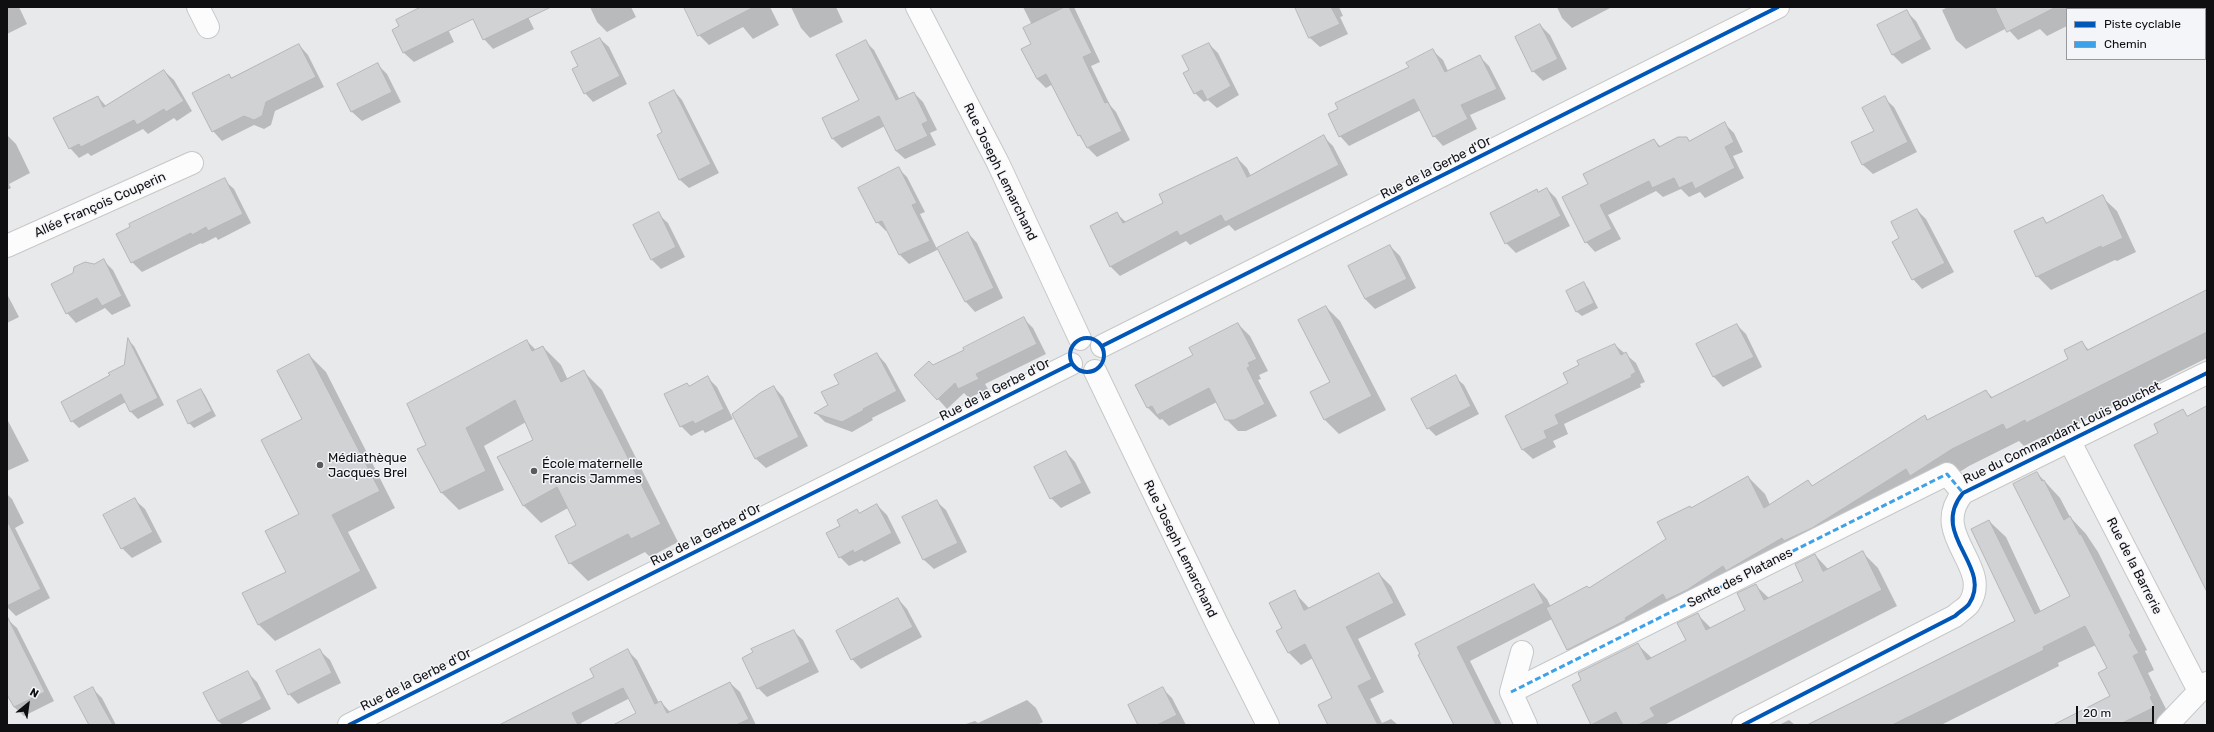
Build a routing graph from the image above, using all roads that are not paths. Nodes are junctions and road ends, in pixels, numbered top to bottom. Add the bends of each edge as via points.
1 (198, 7) edge
2 (917, 7) edge
3 (1778, 7) edge
4 (208, 27) dead end
5 (192, 163) dead end
6 (7, 246) edge
7 (1080, 339) junction
8 (1102, 346) junction
9 (1071, 364) junction
10 (1094, 372) junction
11 (2207, 373) edge
12 (2069, 440) junction
13 (1963, 493) junction
14 (1522, 652) dead end
15 (2203, 687) edge
16 (1511, 692) junction
17 (349, 725) edge
18 (1268, 725) edge
19 (1526, 725) edge
20 (1743, 725) edge
21 (2167, 725) edge

1 - 4 street
2 - 7 street, Rue Joseph Lemarchand via 998,163
3 - 8 street, Rue de la Gerbe d'Or
5 - 6 street, Allée François Couperin
7 - 8 street via 1090,338
7 - 9 street via 1075,342 1070,352
8 - 10 street via 1105,358
9 - 10 street via 1079,371
9 - 17 street, Rue de la Gerbe d'Or
10 - 18 street, Rue Joseph Lemarchand
11 - 12 street, Rue du Commandant Louis Bouchet
12 - 13 street, Rue du Commandant Louis Bouchet
12 - 15 street, Rue de la Barrerie
13 - 16 street, Sente des Platanes via 1947,474
13 - 20 street, Rue du Commandant Louis Bouchet via 1954,504 1951,518 1953,529 1973,574 1974,590 1969,604 1955,616
14 - 16 street
15 - 21 street
16 - 19 street

